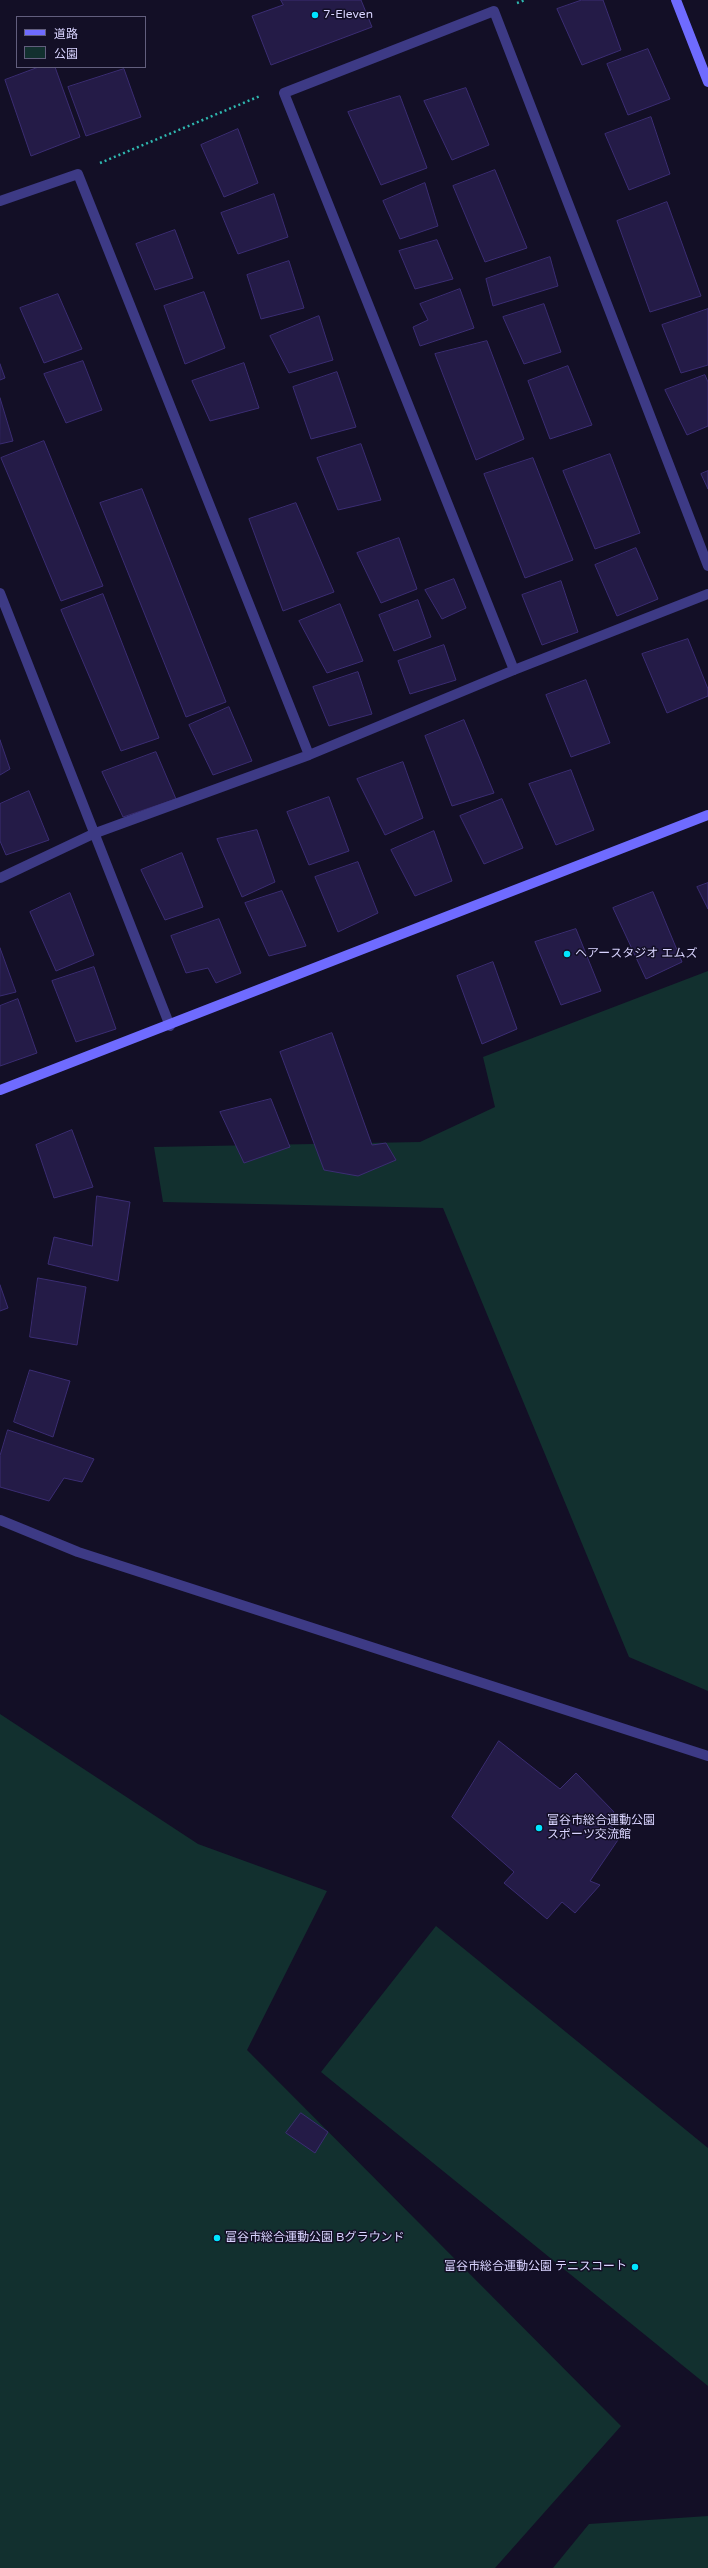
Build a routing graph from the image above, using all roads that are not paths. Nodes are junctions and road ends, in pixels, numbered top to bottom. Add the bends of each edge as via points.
1 (676, 0) edge
2 (708, 82) edge
3 (0, 201) edge
4 (708, 566) edge
5 (0, 594) edge
6 (708, 594) edge
7 (514, 670) junction
8 (309, 755) junction
9 (708, 816) edge
10 (93, 834) junction
11 (0, 878) edge
12 (170, 1026) junction
13 (0, 1090) edge
14 (0, 1520) edge
15 (708, 1756) edge

1 - 2 street
3 - 8 street via 78,174
4 - 7 street via 494,11 284,93
5 - 10 street
6 - 7 street
7 - 8 street
8 - 10 street
9 - 12 street
10 - 11 street
10 - 12 street
12 - 13 street
14 - 15 street via 78,1552

